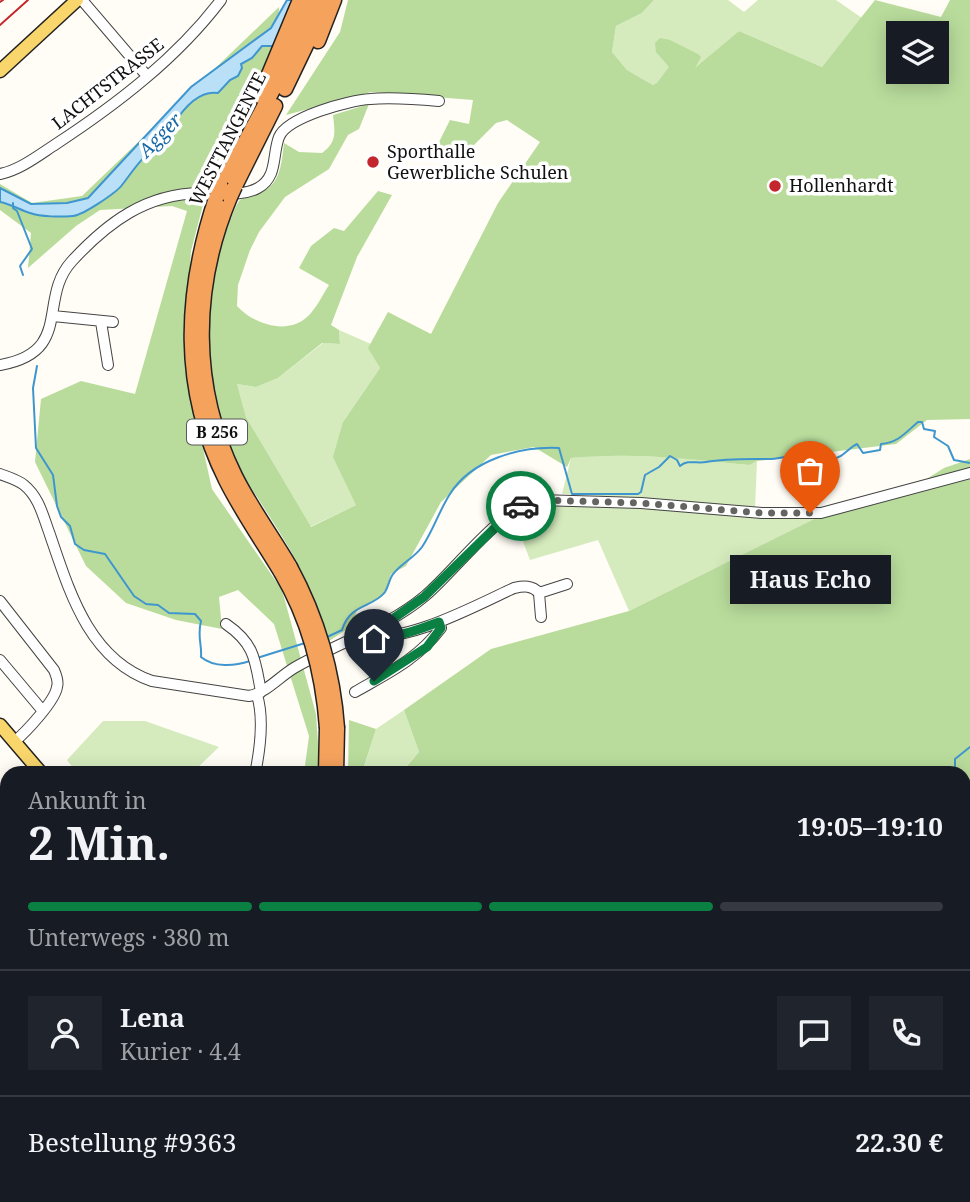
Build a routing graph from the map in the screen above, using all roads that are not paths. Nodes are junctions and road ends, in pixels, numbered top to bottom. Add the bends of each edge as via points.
1 (80, 0) edge
2 (221, 0) edge
3 (300, 0) edge
4 (313, 0) edge
5 (330, 2) edge
6 (303, 39) junction
7 (0, 71) edge
8 (147, 76) junction
9 (439, 101) dead end
10 (269, 117) junction
11 (239, 153) junction
12 (0, 174) edge
13 (225, 192) junction
14 (53, 316) junction
15 (101, 322) junction
16 (113, 322) dead end
17 (0, 365) edge
18 (108, 365) dead end
19 (970, 473) edge
20 (0, 474) edge
21 (567, 584) dead end
22 (539, 593) junction
23 (0, 601) edge
24 (541, 617) dead end
25 (439, 622) junction
26 (226, 624) dead end
27 (370, 630) junction
28 (0, 660) edge
29 (355, 692) dead end
30 (259, 693) junction
31 (42, 710) junction
32 (0, 725) edge
33 (332, 728) junction
34 (14, 742) junction
35 (35, 766) edge
36 (256, 766) edge
37 (327, 766) edge
38 (335, 766) edge

1 - 7 main road
1 - 8 street
2 - 8 street, LACHTSTRASSE via 197,32
3 - 11 highway, B 256 via 242,136
4 - 6 highway, WESTTANGENTE / B 256
5 - 6 highway, WESTTANGENTE / B 256
5 - 10 highway, B 256 via 313,53 280,108
6 - 10 highway, WESTTANGENTE / B 256
6 - 11 highway, WESTTANGENTE / B 256
8 - 12 street, LACHTSTRASSE via 88,124
9 - 14 street via 365,99 304,117 280,135 273,172 260,187 247,192 171,195 143,204 71,262 60,281
10 - 13 highway, WESTTANGENTE / B 256
11 - 13 highway, WESTTANGENTE / B 256
13 - 33 highway, WESTTANGENTE / B 256, bridge via 202,301 201,350 209,404 234,473 309,605 332,677
14 - 15 street
14 - 17 street via 46,336 31,355
15 - 16 street
15 - 18 street
19 - 27 street via 821,513 528,502 509,514 424,597
20 - 30 street via 23,483 37,500 74,601 88,628 116,662 152,681 249,696
21 - 22 street
22 - 24 street
22 - 25 street via 525,586 514,588
23 - 31 street via 54,670 57,689
25 - 27 street via 387,636
25 - 29 street via 441,628 427,647
26 - 30 street via 253,650
27 - 30 street via 294,668
28 - 31 street
30 - 36 street
31 - 34 street
32 - 34 main road
33 - 37 highway, B 256
33 - 38 highway, B 256
34 - 35 main road

